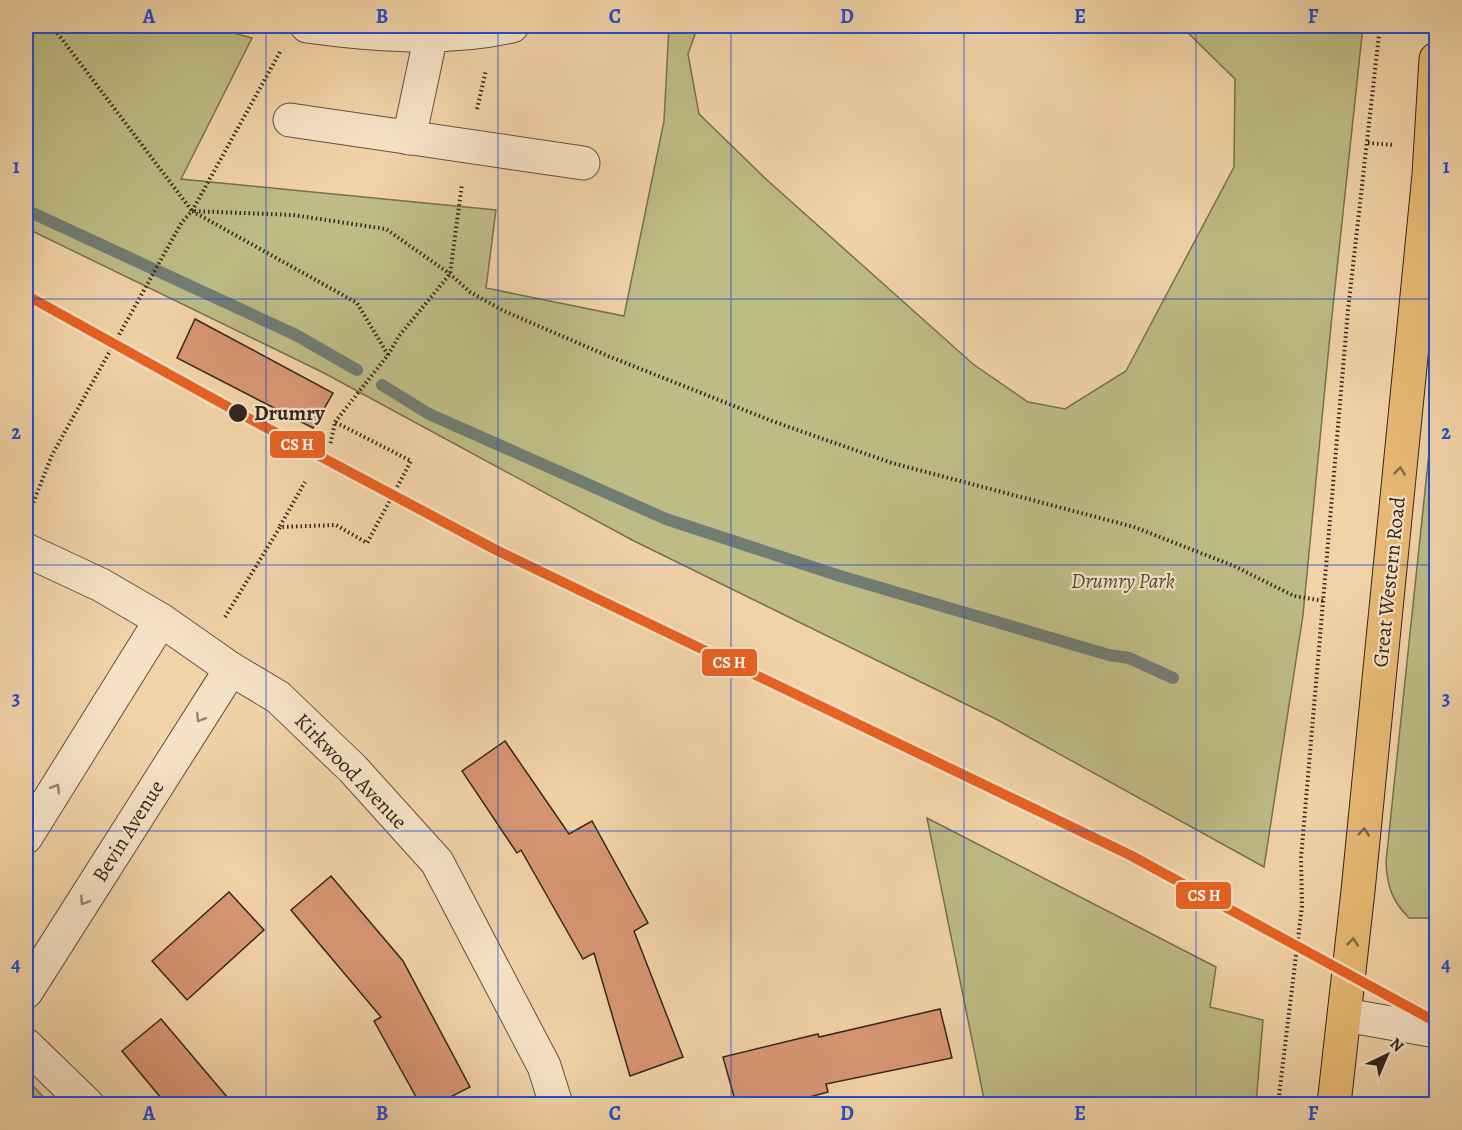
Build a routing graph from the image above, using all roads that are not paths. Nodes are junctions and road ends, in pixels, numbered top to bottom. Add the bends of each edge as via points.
1 (512, 26) edge
2 (431, 35) junction
3 (295, 36) edge
4 (1437, 59) edge
5 (290, 120) dead end
6 (409, 138) junction
7 (583, 163) dead end
8 (26, 550) edge
9 (161, 620) junction
10 (231, 669) junction
11 (26, 837) edge
12 (26, 992) edge
13 (1345, 1016) junction
14 (1437, 1031) edge
15 (26, 1044) edge
16 (87, 1104) edge
17 (556, 1104) edge
18 (1334, 1104) edge

1 - 2 street
2 - 3 street via 352,32
2 - 6 street
13 -> 4 main road, Great Western Road via 1429,175
5 - 6 street
6 - 7 street
8 - 9 street, Kirkwood Avenue via 101,585
9 - 10 street, Kirkwood Avenue
11 -> 9 street
10 -> 12 street, Bevin Avenue
10 - 17 street, Kirkwood Avenue via 278,697 353,769 437,862 544,1066
13 - 14 street
13 - 18 main road, Great Western Road
15 - 16 street

